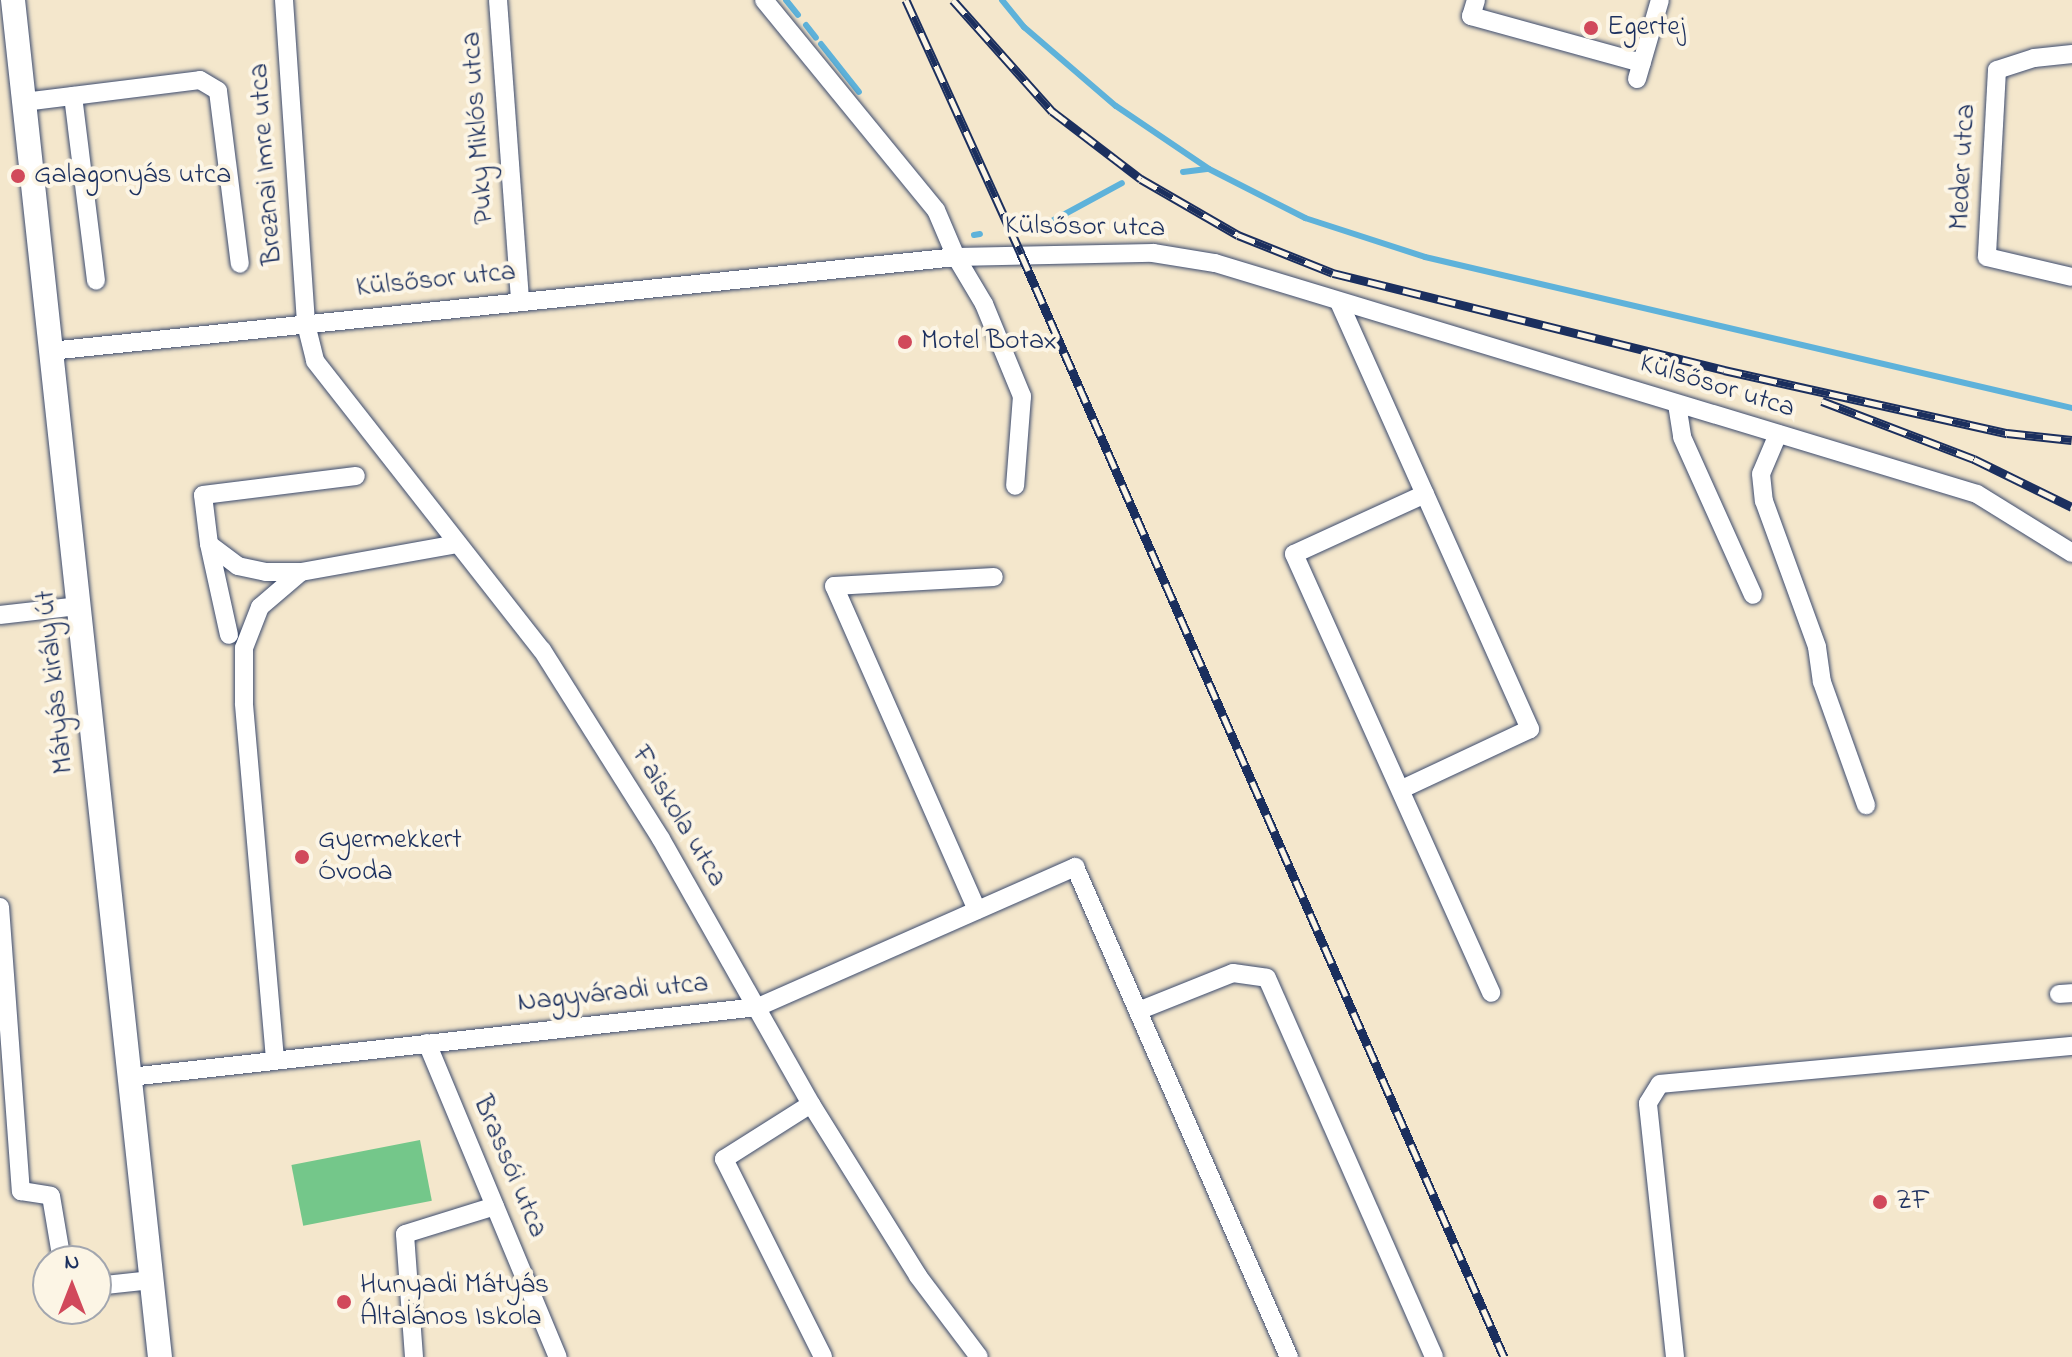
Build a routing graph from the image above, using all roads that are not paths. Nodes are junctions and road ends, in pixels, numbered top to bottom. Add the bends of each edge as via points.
1 (13, 0) edge
2 (284, 0) edge
3 (498, 0) edge
4 (764, 0) edge
5 (1476, 0) edge
6 (1660, 0) edge
7 (2072, 54) edge
8 (73, 96) junction
9 (24, 102) junction
10 (956, 257) junction
11 (240, 264) dead end
12 (2072, 277) edge
13 (96, 281) dead end
14 (520, 300) junction
15 (1339, 302) junction
16 (306, 324) junction
17 (50, 351) junction
18 (1677, 404) junction
19 (1778, 434) junction
20 (356, 476) dead end
21 (1015, 486) dead end
22 (1425, 494) junction
23 (209, 544) junction
24 (457, 544) junction
25 (2072, 553) edge
26 (301, 572) junction
27 (994, 577) dead end
28 (1753, 595) dead end
29 (79, 606) junction
30 (0, 615) edge
31 (229, 635) dead end
32 (1402, 789) junction
33 (1866, 805) dead end
34 (0, 907) edge
35 (977, 910) junction
36 (1491, 993) dead end
37 (758, 1007) junction
38 (1138, 1011) junction
39 (4, 1024) edge
40 (427, 1043) junction
41 (2072, 1046) edge
42 (275, 1059) junction
43 (130, 1077) junction
44 (811, 1104) junction
45 (495, 1206) junction
46 (59, 1245) edge
47 (152, 1280) junction
48 (112, 1284) edge
49 (160, 1357) edge
50 (414, 1357) edge
51 (558, 1357) edge
52 (823, 1357) edge
53 (979, 1357) edge
54 (1289, 1357) edge
55 (1434, 1357) edge
56 (1675, 1357) edge

1 - 9 main road, Mátyás király út
2 - 16 street, Breznai Imre utca
3 - 14 street, Puky Miklós utca
4 - 10 street via 936,210
5 - 6 street via 1471,16 1639,71
7 - 12 street, Meder utca via 2034,58 1997,70 1987,257
8 - 9 street
8 - 11 street via 200,80 218,91
8 - 13 street
9 - 17 main road, Mátyás király út
10 - 14 street, Külsősor utca
10 - 15 street, Külsősor utca via 1153,253 1215,263
10 - 21 street via 984,304 1022,396
14 - 16 street, Külsősor utca
15 - 18 street, Külsősor utca
15 - 22 street
16 - 17 street, Külsősor utca
16 - 24 street, Faiskola utca via 315,361
17 - 29 main road, Mátyás király út
18 - 19 street, Külsősor utca
18 - 28 street via 1682,437
19 - 25 street, Külsősor utca via 1977,494
19 - 33 street via 1761,474 1764,501
20 - 23 street via 203,495
22 - 32 street via 1530,729
22 - 32 street via 1294,554
23 - 26 street via 238,566
23 - 31 street
24 - 26 street
24 - 37 street, Faiskola utca via 542,650
26 - 42 street via 260,607 244,648 244,703
27 - 35 street via 834,586
29 - 30 street
29 - 43 main road, Mátyás király út
32 - 36 street
34 - 39 street
35 - 37 street, Nagyváradi utca
35 - 38 street, Nagyváradi utca via 1075,867
37 - 40 street, Nagyváradi utca
37 - 44 street, Faiskola utca
38 - 54 street
38 - 55 street via 1233,973 1267,978
39 - 46 street via 21,1191 51,1196
40 - 42 street, Nagyváradi utca
40 - 45 street, Brassói utca
41 - 56 street via 1660,1084 1648,1103
42 - 43 street, Nagyváradi utca
43 - 47 main road, Mátyás király út
44 - 52 street via 724,1159
44 - 53 street, Faiskola utca via 918,1276
45 - 50 street via 405,1234
45 - 51 street, Brassói utca
47 - 48 street
47 - 49 main road, Mátyás király út

